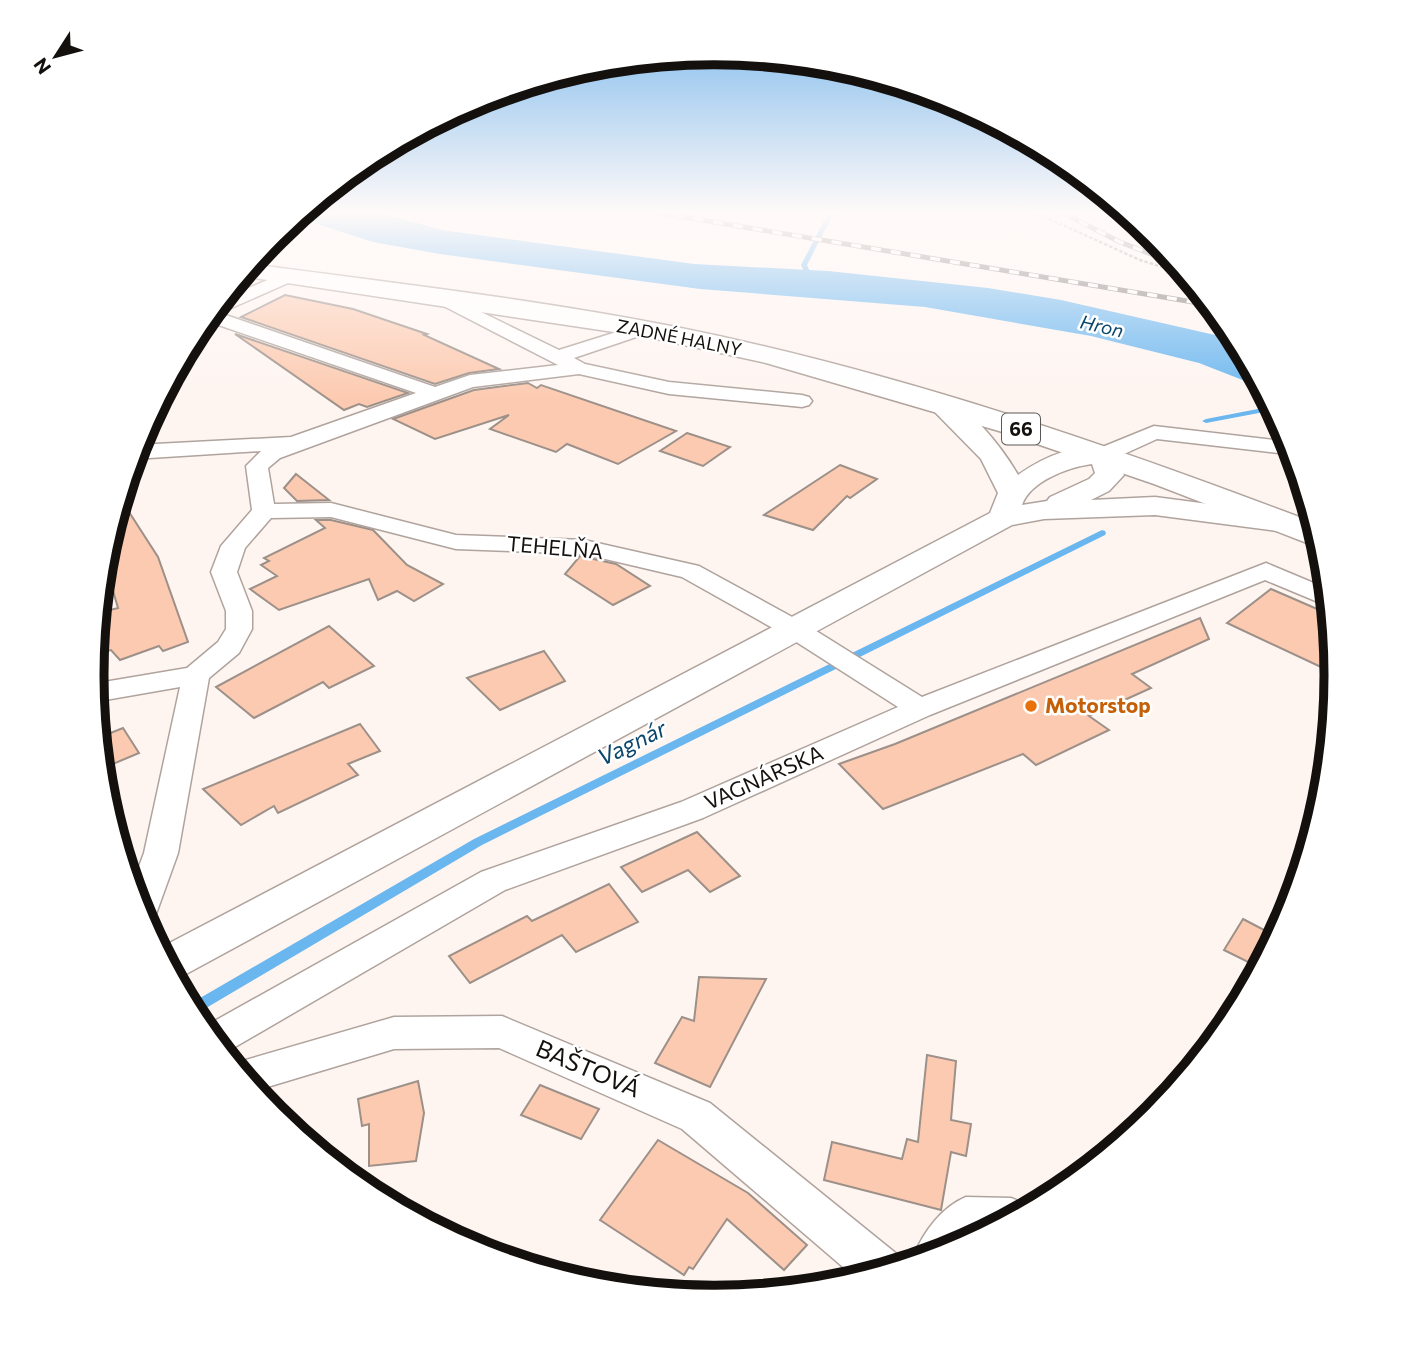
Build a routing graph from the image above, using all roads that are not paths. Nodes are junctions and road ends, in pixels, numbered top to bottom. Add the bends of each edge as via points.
1 (282, 275) edge
2 (289, 276) junction
3 (438, 296) junction
4 (231, 303) edge
5 (221, 317) edge
6 (642, 330) junction
7 (557, 357) junction
8 (579, 368) junction
9 (434, 393) junction
10 (802, 401) dead end
11 (939, 403) junction
12 (294, 443) junction
13 (1280, 447) edge
14 (146, 451) edge
15 (1103, 455) junction
16 (1008, 505) junction
17 (264, 510) junction
18 (1044, 510) junction
19 (1288, 523) junction
20 (1307, 531) edge
21 (1319, 595) edge
22 (824, 648) junction
23 (196, 676) junction
24 (104, 691) edge
25 (920, 708) junction
26 (145, 896) edge
27 (176, 961) edge
28 (223, 1036) edge
29 (253, 1074) edge
30 (990, 1219) edge
31 (950, 1238) edge
32 (873, 1264) edge

1 - 2 main road, ZADNÉ HALNY / 66
2 - 3 main road, ZADNÉ HALNY / 66
2 - 4 street
3 - 6 main road, ZADNÉ HALNY / 66
3 - 7 street
5 - 9 street
6 - 7 street
6 - 11 main road, ZADNÉ HALNY / 66 via 767,356
7 - 8 street
8 - 9 street via 470,381
8 - 10 street via 669,388
9 - 12 street
11 - 15 main road, ZADNÉ HALNY / 66
11 - 16 street via 981,438 1005,472
12 - 14 street
12 - 17 street via 257,466
13 - 15 street via 1154,432
15 - 16 street via 1068,458 1049,466
15 - 18 street via 1110,475 1099,485
15 - 19 main road, ZADNÉ HALNY / 66
16 - 18 street
16 - 22 street
17 - 22 street, TEHELŇA via 331,510 456,542 584,547 690,571
17 - 23 street via 233,545 224,572 239,611 239,629 229,647
18 - 19 street via 1155,506
19 - 20 main road, 66
21 - 25 street, VAGNÁRSKA via 1266,571
22 - 25 street, TEHELŇA
22 - 27 street
23 - 24 street
23 - 26 street via 161,853
25 - 28 street, VAGNÁRSKA via 692,810 493,881
29 - 32 street, BAŠTOVÁ via 394,1033 502,1032 696,1116
30 - 31 street via 966,1218

